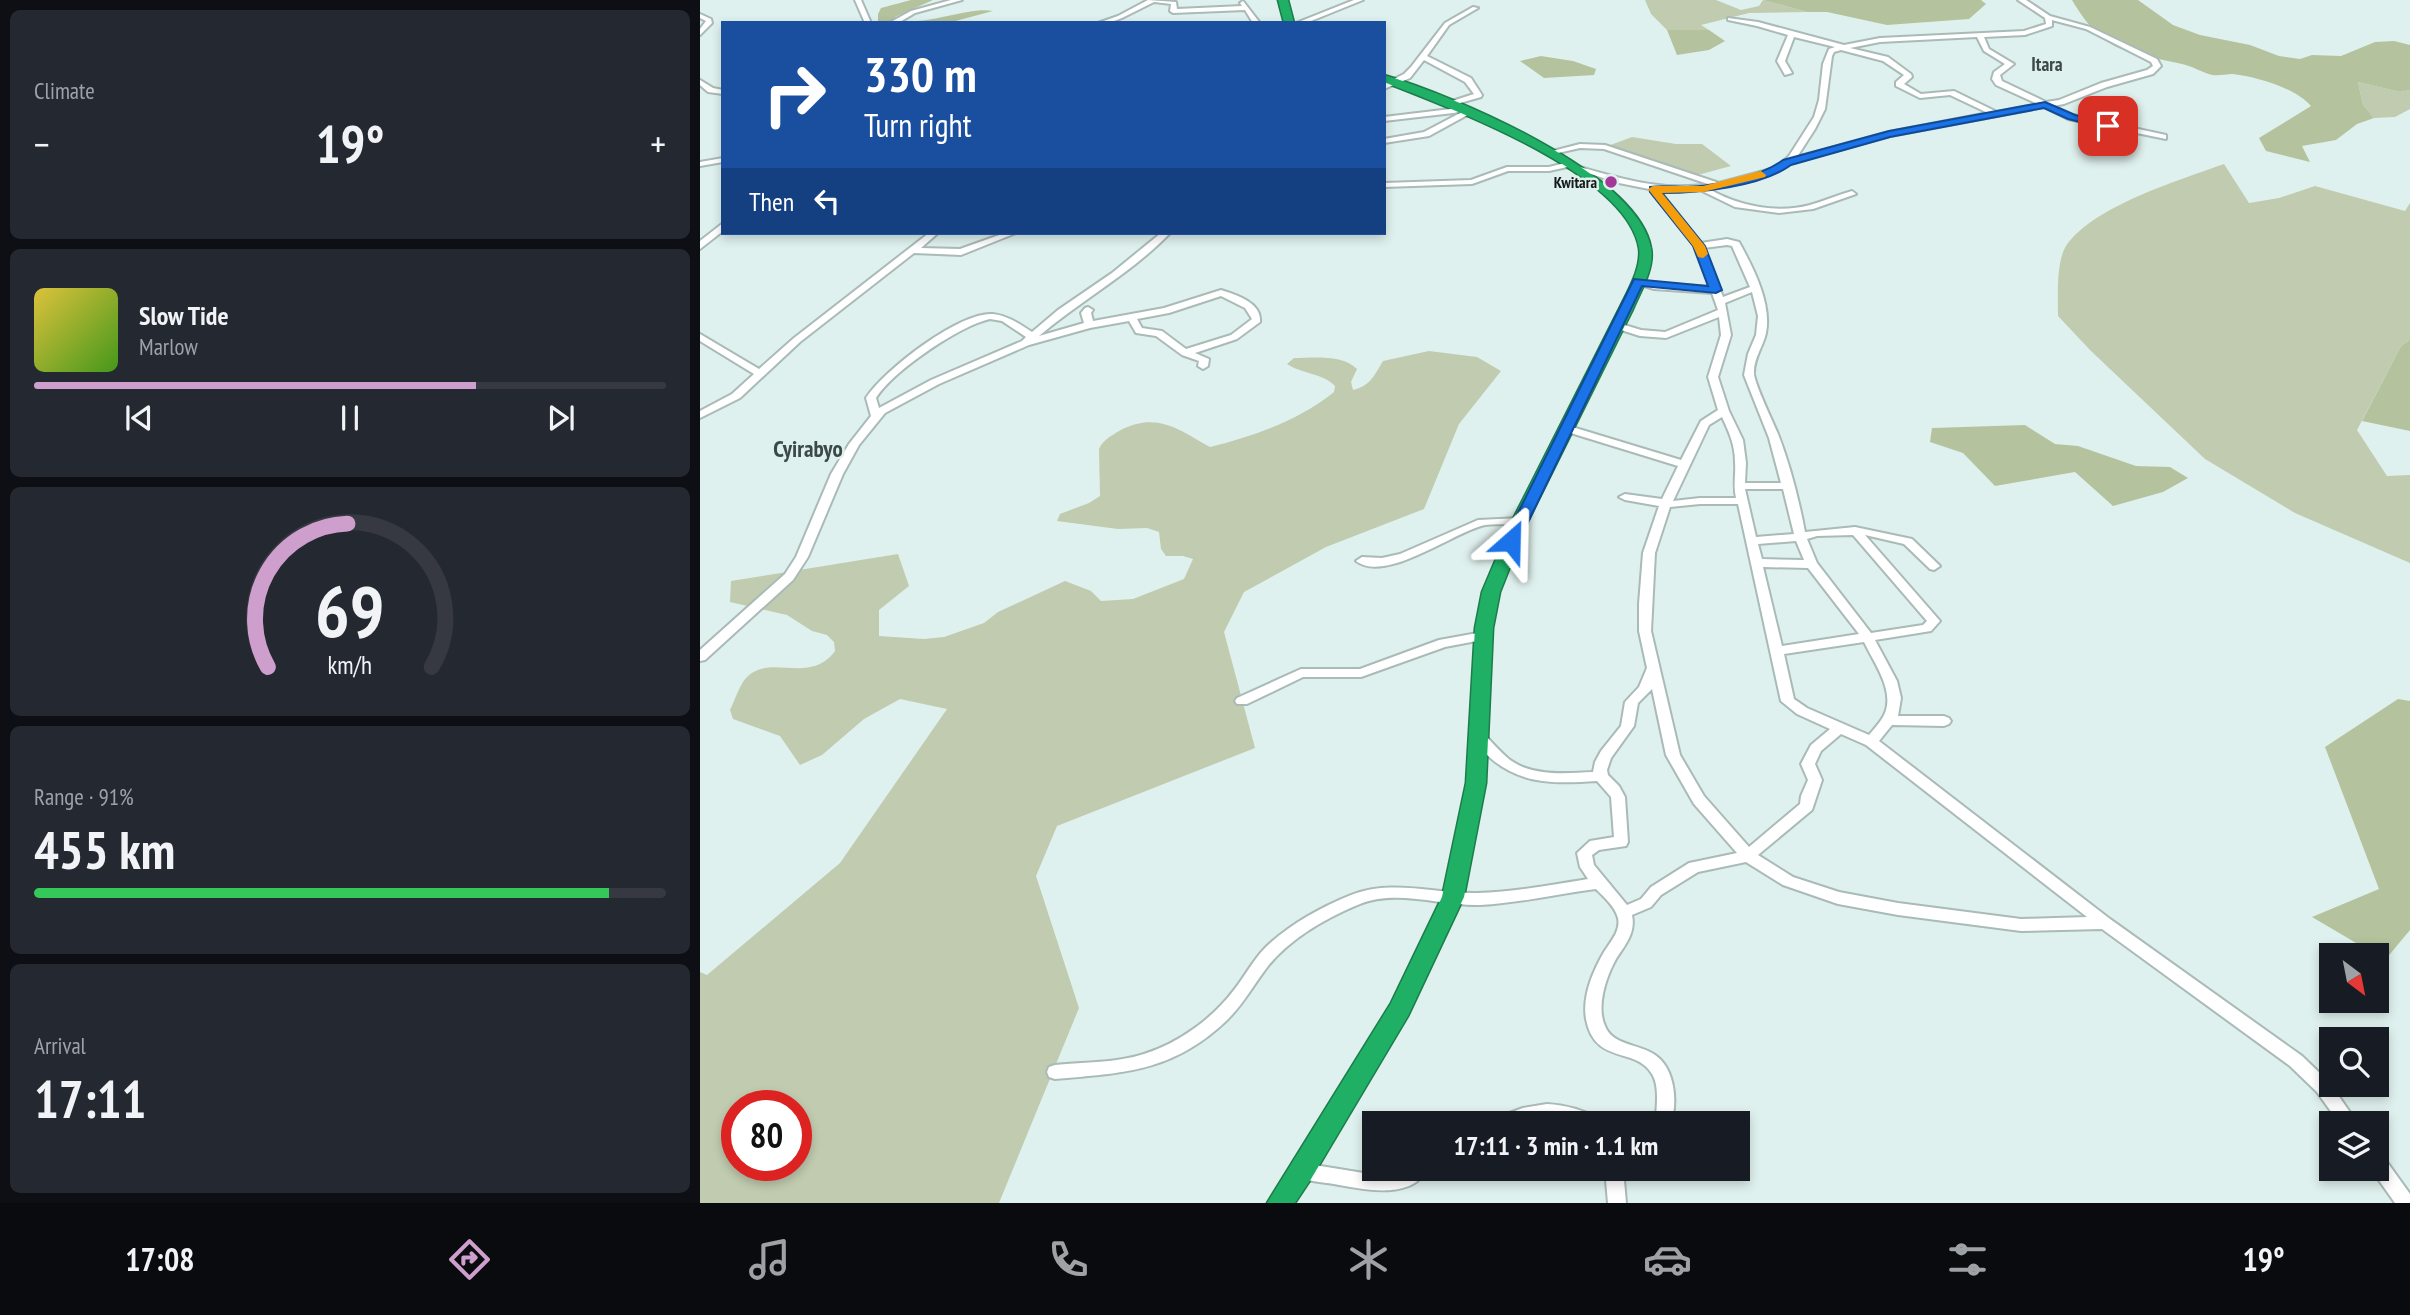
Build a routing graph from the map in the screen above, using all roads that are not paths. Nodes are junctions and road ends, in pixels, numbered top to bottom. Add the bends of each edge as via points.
1 (858, 0) edge
2 (959, 0) edge
3 (1153, 0) edge
4 (1242, 0) edge
5 (1283, 0) edge
6 (1360, 0) edge
7 (2021, 0) edge
8 (1246, 8) junction
9 (1475, 8) dead end
10 (700, 16) edge
11 (2048, 17) junction
12 (1730, 19) dead end
13 (867, 21) edge
14 (896, 21) edge
15 (1106, 21) edge
16 (1256, 21) edge
17 (1288, 21) edge
18 (1304, 21) edge
19 (700, 33) edge
20 (1792, 34) junction
21 (1979, 34) junction
22 (1841, 47) junction
23 (1424, 57) junction
24 (1788, 73) dead end
25 (700, 82) edge
26 (1388, 83) edge
27 (721, 92) edge
28 (2045, 105) junction
29 (1458, 109) junction
30 (1994, 113) junction
31 (1386, 118) edge
32 (2163, 137) dead end
33 (1386, 141) edge
34 (1549, 153) junction
35 (721, 160) edge
36 (1787, 163) junction
37 (700, 164) edge
38 (1573, 166) junction
39 (1718, 185) junction
40 (1386, 186) edge
41 (1653, 189) junction
42 (1703, 189) junction
43 (1852, 194) dead end
44 (721, 228) edge
45 (932, 235) edge
46 (1006, 235) edge
47 (1164, 235) edge
48 (700, 246) edge
49 (1699, 246) junction
50 (913, 250) junction
51 (1638, 281) junction
52 (1754, 289) junction
53 (1720, 301) junction
54 (1088, 310) dead end
55 (1132, 318) junction
56 (1089, 325) junction
57 (1618, 326) junction
58 (700, 337) edge
59 (1029, 340) junction
60 (1185, 353) junction
61 (1203, 366) dead end
62 (762, 373) junction
63 (1724, 411) junction
64 (700, 415) edge
65 (876, 416) junction
66 (1565, 428) junction
67 (1685, 465) junction
68 (1739, 486) junction
69 (1787, 486) junction
70 (1625, 497) dead end
71 (1742, 501) junction
72 (1666, 503) junction
73 (1520, 522) junction
74 (1854, 530) junction
75 (1800, 537) junction
76 (1752, 541) junction
77 (1362, 561) dead end
78 (1758, 563) junction
79 (1811, 564) junction
80 (1934, 566) dead end
81 (1483, 636) junction
82 (1867, 636) junction
83 (1777, 651) junction
84 (700, 657) edge
85 (1653, 668) junction
86 (1242, 701) dead end
87 (1889, 720) junction
88 (1944, 721) dead end
89 (1841, 727) junction
90 (1477, 735) junction
91 (1871, 742) junction
92 (1601, 776) junction
93 (1748, 856) junction
94 (1599, 883) junction
95 (1454, 897) junction
96 (1623, 913) junction
97 (2105, 923) junction
98 (1055, 1072) dead end
99 (1664, 1111) edge
100 (2341, 1111) edge
101 (1303, 1171) junction
102 (2389, 1179) edge
103 (1398, 1181) edge
104 (1615, 1181) edge
105 (1280, 1203) edge
106 (1616, 1203) edge
107 (2407, 1203) edge

1 - 13 street
2 - 14 street
3 - 8 street via 1174,3 1173,11
3 - 15 street
4 - 8 street
5 - 17 highway
6 - 18 street
7 - 11 street
8 - 16 street
9 - 23 street via 1447,24
10 - 19 street via 709,20
11 - 21 street via 2050,25 2029,32
11 - 28 street via 2088,28 2157,66
12 - 20 street
20 - 22 street
20 - 24 street via 1781,61
21 - 22 street via 1885,39
21 - 28 street via 1986,50 2010,64 1996,79
22 - 30 street via 1885,59 1907,74 1899,84 1920,96 1951,93
22 - 36 street via 1831,50 1827,59 1820,112
23 - 26 street via 1407,76
23 - 29 street via 1468,80 1478,95
25 - 27 street
26 - 29 highway
28 - 30 street
28 - 32 street via 2071,117
29 - 31 street
29 - 33 street via 1426,134
29 - 34 highway
30 - 36 street via 1889,134
34 - 38 highway
34 - 39 street via 1580,146 1605,147
35 - 37 street
36 - 39 street
38 - 40 street via 1507,169 1472,182
38 - 41 street
38 - 51 highway via 1629,211 1640,228 1645,249
39 - 42 street
41 - 42 street
41 - 49 street
42 - 43 street via 1740,205 1786,210
44 - 48 street
45 - 50 street
46 - 50 street via 961,251
47 - 59 street
49 - 52 street via 1735,244
49 - 53 street
50 - 62 street
51 - 53 street
51 - 57 highway
52 - 53 street
52 - 69 street via 1763,316 1749,375
53 - 57 street via 1666,335
53 - 63 street via 1724,345 1713,377
54 - 56 street
55 - 56 street
55 - 60 street via 1139,331 1160,333
55 - 60 street via 1221,293 1256,314 1257,320 1234,337
56 - 59 street
57 - 66 highway
58 - 62 street
59 - 65 street via 899,400
59 - 65 street via 1004,319 984,318 960,325 878,387 872,398
60 - 61 street via 1204,359
62 - 64 street via 730,400
63 - 67 street via 1705,422
63 - 68 street via 1738,440
65 - 84 street via 837,474 789,577
66 - 67 street
66 - 73 highway
67 - 72 street
68 - 69 street
68 - 71 street
69 - 75 street
70 - 72 street
71 - 72 street
71 - 76 street
72 - 85 street via 1649,553 1644,604
73 - 77 street via 1482,522 1404,557
73 - 81 highway via 1491,592
74 - 75 street
74 - 80 street via 1908,541
74 - 82 street via 1934,621 1927,628
75 - 76 street
75 - 79 street
76 - 78 street
78 - 79 street
78 - 83 street
79 - 82 street
81 - 86 street via 1443,643 1361,673 1301,673
81 - 90 highway
82 - 83 street
82 - 87 street via 1890,681 1894,698
83 - 89 street via 1788,701
85 - 92 street via 1645,689 1632,702 1632,721 1605,757
85 - 93 street via 1679,769
87 - 88 street
87 - 91 street
89 - 91 street
89 - 93 street via 1816,748 1808,764 1815,780 1807,806
90 - 92 street via 1506,764 1528,772 1558,778
90 - 95 highway via 1474,794
91 - 97 street
92 - 94 street via 1617,793 1621,842 1595,845 1584,853 1587,867
93 - 96 street via 1694,867 1656,891 1646,903
93 - 97 street via 1788,881 1838,898 2021,925
94 - 95 street via 1537,894
94 - 96 street
95 - 98 street via 1390,894 1349,902 1310,922 1272,951 1218,1018 1181,1044 1145,1061
95 - 101 highway via 1401,1009
96 - 99 street via 1625,930 1608,959 1592,1004 1596,1030 1615,1048 1657,1066 1665,1090
97 - 100 street via 2296,1061
101 - 103 street via 1376,1184
101 - 105 highway
102 - 107 street
104 - 106 street

